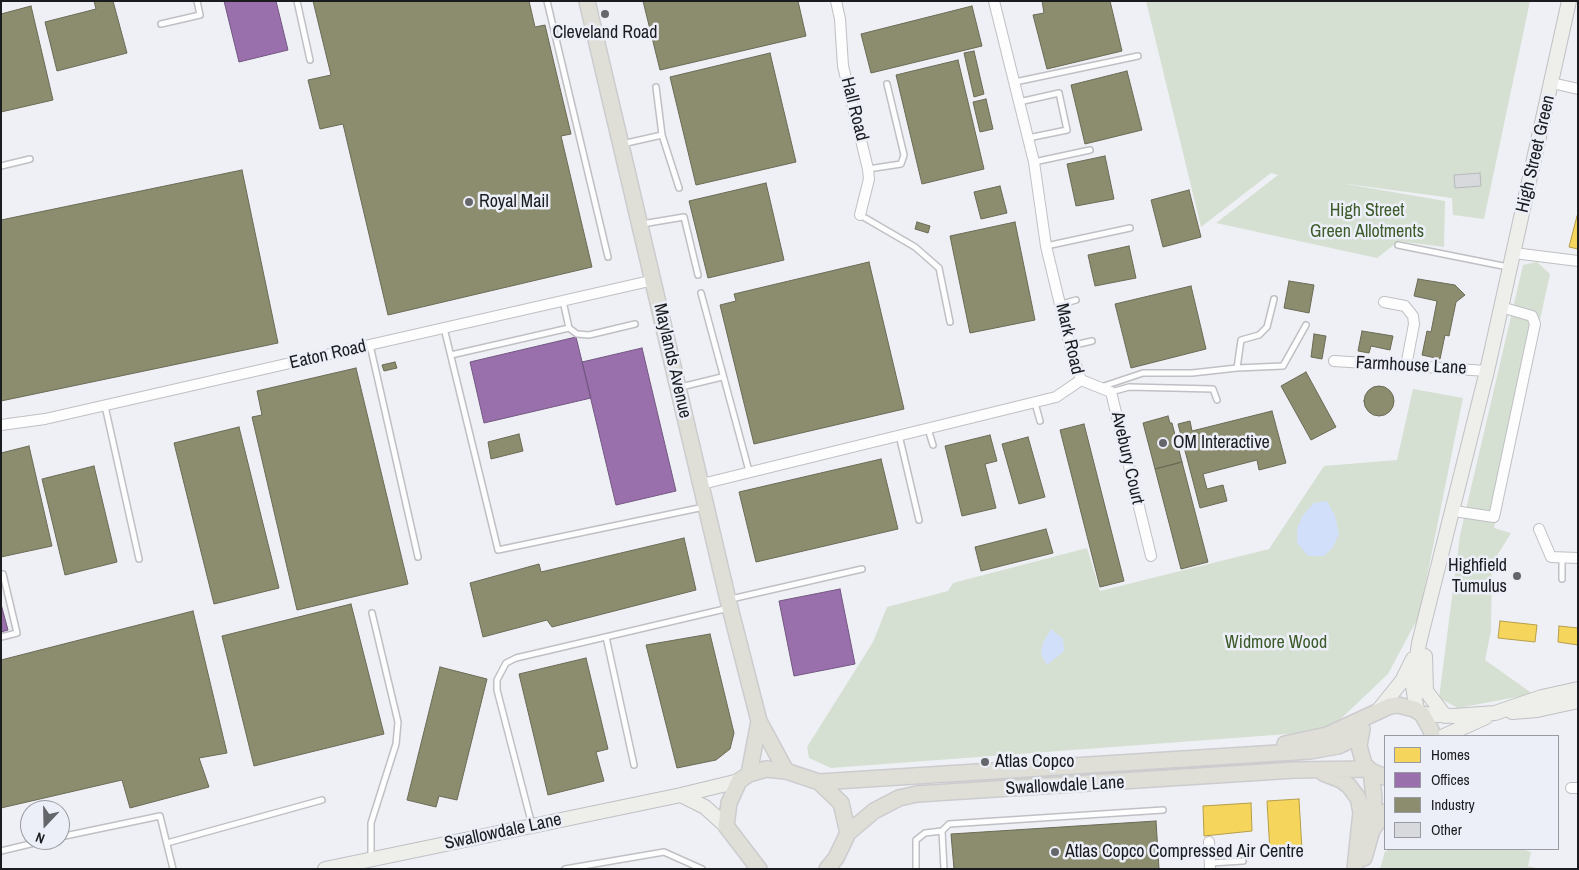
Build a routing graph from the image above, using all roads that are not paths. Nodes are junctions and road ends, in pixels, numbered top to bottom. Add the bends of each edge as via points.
1 (197, 1) edge
2 (297, 1) edge
3 (547, 1) edge
4 (587, 1) edge
5 (836, 1) edge
6 (994, 1) edge
7 (1569, 1) edge
8 (162, 24) dead end
9 (1138, 56) dead end
10 (310, 60) dead end
11 (1014, 82) junction
12 (1552, 83) junction
13 (887, 84) dead end
14 (656, 88) dead end
15 (1578, 89) edge
16 (1019, 102) junction
17 (662, 135) junction
18 (1028, 138) junction
19 (619, 144) junction
20 (1090, 150) dead end
21 (30, 159) dead end
22 (1034, 162) junction
23 (1, 166) edge
24 (868, 168) junction
25 (679, 188) dead end
26 (860, 215) joint
27 (639, 225) junction
28 (1130, 228) dead end
29 (1398, 245) dead end
30 (1046, 246) junction
31 (1514, 252) junction
32 (608, 257) dead end
33 (1578, 261) edge
34 (1511, 267) junction
35 (698, 275) dead end
36 (654, 280) junction
37 (701, 293) dead end
38 (1274, 299) dead end
39 (1076, 300) dead end
40 (563, 301) junction
41 (1384, 302) dead end
42 (1062, 304) junction
43 (1501, 307) junction
44 (950, 322) dead end
45 (635, 324) dead end
46 (1306, 326) dead end
47 (444, 328) junction
48 (569, 328) junction
49 (1092, 341) dead end
50 (370, 345) junction
51 (1070, 346) junction
52 (451, 355) junction
53 (1334, 361) dead end
54 (1406, 366) junction
55 (1237, 368) junction
56 (1487, 371) junction
57 (722, 377) junction
58 (1081, 380) junction
59 (678, 388) junction
60 (1098, 388) junction
61 (1111, 392) junction
62 (1217, 400) dead end
63 (1035, 402) junction
64 (105, 406) junction
65 (1040, 421) dead end
66 (1, 424) edge
67 (928, 428) junction
68 (898, 435) junction
69 (933, 446) dead end
70 (749, 471) junction
71 (702, 484) junction
72 (707, 506) junction
73 (1454, 511) junction
74 (919, 520) dead end
75 (1539, 529) dead end
76 (1150, 556) dead end
77 (418, 557) dead end
78 (1562, 557) junction
79 (1578, 558) edge
80 (139, 559) dead end
81 (862, 569) dead end
82 (1, 574) edge
83 (1562, 579) dead end
84 (1430, 603) junction
85 (729, 604) junction
86 (372, 613) dead end
87 (1, 636) edge
88 (606, 637) junction
89 (1419, 643) junction
90 (1578, 689) edge
91 (1578, 700) edge
92 (1420, 713) junction
93 (1495, 713) junction
94 (1374, 714) junction
95 (1445, 716) junction
96 (759, 721) junction
97 (1432, 735) edge
98 (1446, 735) edge
99 (1467, 735) edge
100 (1360, 736) junction
101 (1201, 757) junction
102 (634, 765) dead end
103 (1294, 770) junction
104 (1369, 770) junction
105 (786, 771) junction
106 (744, 777) junction
107 (1384, 777) edge
108 (819, 782) junction
109 (681, 795) junction
110 (322, 800) dead end
111 (1162, 810) dead end
112 (1384, 813) edge
113 (532, 826) junction
114 (726, 826) junction
115 (1372, 830) junction
116 (942, 831) junction
117 (848, 833) junction
118 (70, 835) edge
119 (1209, 842) dead end
120 (167, 843) junction
121 (20, 846) edge
122 (1, 851) edge
123 (370, 859) junction
124 (1243, 861) dead end
125 (1363, 862) edge
126 (1210, 866) edge
127 (173, 869) edge
128 (325, 869) edge
129 (566, 869) edge
130 (702, 869) edge
131 (759, 869) edge
132 (827, 869) edge
133 (916, 869) edge
134 (944, 869) edge
135 (1355, 869) edge

1 - 8 lane via 200,15
2 - 10 lane
3 - 32 lane
4 - 19 main road, Maylands Avenue
5 - 24 street, Hall Road via 843,66
6 - 11 street, Mark Road
7 - 12 street, High Street Green
9 - 11 lane
11 - 16 street, Mark Road
12 - 15 street
12 - 31 street, High Street Green
13 - 24 lane via 904,155 901,164
14 - 17 lane
16 - 18 street, Mark Road
16 - 18 lane via 1059,93 1067,130
17 - 19 lane
17 - 25 lane
18 - 22 street, Mark Road
19 - 27 main road, Maylands Avenue
20 - 22 lane
21 - 23 lane
22 - 30 street, Mark Road
24 - 26 street, Hall Road via 869,179
26 - 44 lane via 915,247 939,268
27 - 35 lane via 684,217
27 - 36 main road, Maylands Avenue
28 - 30 lane
29 - 34 lane
30 - 42 street, Mark Road
31 - 33 street
31 - 34 street, High Street Green
34 - 43 street, High Street Green
36 - 40 street, Eaton Road
36 - 59 main road, Maylands Avenue
37 - 57 lane
38 - 55 lane via 1267,327 1259,335 1241,340
39 - 42 lane
40 - 47 street, Eaton Road
40 - 48 lane
41 - 54 street via 1405,306 1413,316
42 - 51 street, Mark Road
43 - 56 street, High Street Green
43 - 73 street via 1532,316 1535,324 1494,517
45 - 48 lane via 589,335 577,334
46 - 55 lane via 1283,366
47 - 50 street, Eaton Road
47 - 52 lane
48 - 52 lane
49 - 51 lane
50 - 64 street, Eaton Road
50 - 77 lane
51 - 58 street, Mark Road
52 - 72 lane via 498,550
53 - 54 street, Farmhouse Lane
54 - 56 street, Farmhouse Lane
55 - 60 lane via 1192,373 1143,372
56 - 73 street, High Street Green
57 - 59 lane
57 - 70 lane
58 - 60 street, Avebury Court
58 - 63 street, Mark Road via 1056,397
59 - 71 main road, Maylands Avenue
60 - 61 street, Avebury Court
61 - 62 lane via 1130,387 1213,390
61 - 76 street, Avebury Court
63 - 65 lane
63 - 67 street, Mark Road
64 - 66 street, Eaton Road via 45,419
64 - 80 lane
67 - 68 street, Mark Road
67 - 69 lane
68 - 70 street, Mark Road
68 - 74 lane
70 - 71 street, Mark Road
71 - 72 main road, Maylands Avenue
72 - 85 main road, Maylands Avenue
73 - 84 street, High Street Green
75 - 78 street via 1551,557
78 - 79 street
78 - 83 lane
81 - 85 lane
82 - 87 lane via 17,632
84 - 89 street, High Street Green
84 - 95 street, High Street Green via 1424,679 1426,691
85 - 88 lane
85 - 96 main road, Maylands Avenue
86 - 123 lane via 398,722 396,744 371,823
88 - 102 lane
88 - 113 lane via 516,658 500,671 497,690
89 - 92 street, High Street Green via 1413,686
89 - 94 street, High Street Green via 1402,681
90 - 93 street
91 - 93 street via 1537,710
92 - 94 main road, Swallowdale Lane via 1398,705
92 - 95 street
92 - 97 main road
93 - 95 street
93 - 98 street
93 - 99 street
94 - 100 main road via 1364,725
94 - 101 main road, Swallowdale Lane via 1315,738
96 - 105 main road, Maylands Avenue
96 - 106 main road, Maylands Avenue
100 - 101 main road, Swallowdale Lane via 1326,749
100 - 104 main road via 1360,756
101 - 108 main road, Swallowdale Lane
103 - 104 main road, Swallowdale Lane
103 - 117 main road, Swallowdale Lane via 916,794 898,798 874,811
103 - 135 main road, Swallowdale Lane via 1331,775 1356,793 1360,805
104 - 107 main road
104 - 115 main road via 1374,798
105 - 106 main road via 766,769
105 - 108 main road
106 - 109 street, Swallowdale Lane
106 - 114 main road, Maylands Avenue via 729,802
108 - 117 main road via 842,803
109 - 113 street, Swallowdale Lane
109 - 114 street via 705,807
110 - 120 lane
111 - 116 lane via 949,824
112 - 115 main road
113 - 123 street, Swallowdale Lane
114 - 131 main road
115 - 125 main road
116 - 133 lane via 925,833 916,840
116 - 134 lane
117 - 132 main road
118 - 120 lane via 160,816
119 - 126 street
120 - 127 lane
121 - 122 lane
123 - 128 street, Swallowdale Lane
124 - 126 lane
129 - 130 lane via 664,852

